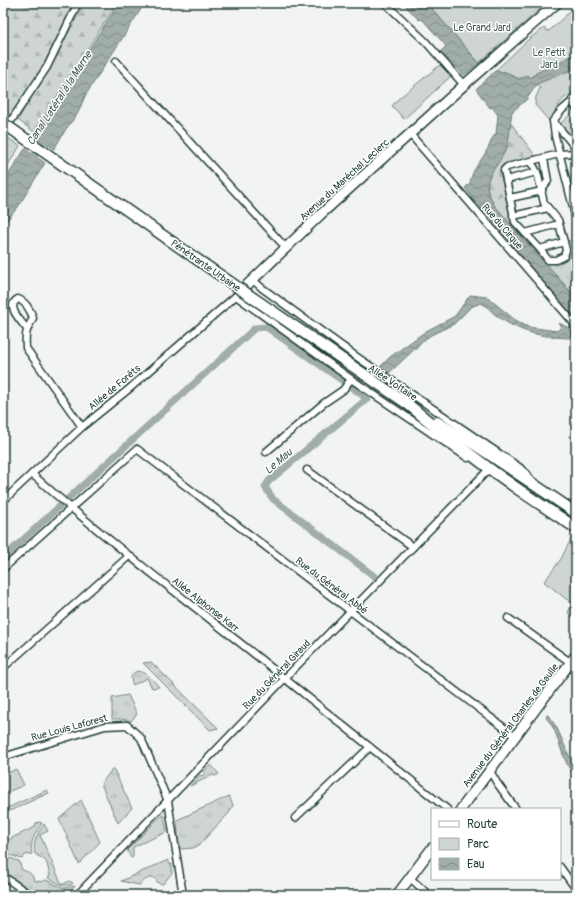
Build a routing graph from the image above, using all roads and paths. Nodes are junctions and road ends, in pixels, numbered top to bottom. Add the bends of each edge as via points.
1 (78, 3) edge
2 (385, 3) edge
3 (557, 3) edge
4 (116, 61) dead end
5 (464, 85) junction
6 (574, 99) edge
7 (576, 108) edge
8 (554, 121) junction
9 (3, 123) edge
10 (3, 133) edge
11 (410, 134) junction
12 (575, 146) edge
13 (576, 153) edge
14 (559, 154) junction
15 (544, 159) junction
16 (530, 162) junction
17 (537, 172) junction
18 (506, 180) junction
19 (542, 190) junction
20 (510, 198) junction
21 (548, 208) junction
22 (514, 216) junction
23 (576, 219) edge
24 (559, 224) junction
25 (524, 233) junction
26 (564, 242) junction
27 (287, 249) junction
28 (540, 249) junction
29 (254, 280) junction
30 (238, 294) junction
31 (27, 329) junction
32 (576, 334) edge
33 (350, 380) junction
34 (410, 405) junction
35 (82, 427) junction
36 (266, 452) dead end
37 (490, 468) junction
38 (307, 470) dead end
39 (32, 474) junction
40 (532, 483) junction
41 (3, 501) edge
42 (70, 508) junction
43 (576, 513) edge
44 (576, 528) edge
45 (413, 547) junction
46 (128, 556) junction
47 (3, 569) edge
48 (351, 611) junction
49 (508, 618) dead end
50 (576, 655) edge
51 (570, 662) junction
52 (3, 668) edge
53 (285, 679) junction
54 (515, 736) junction
55 (370, 747) junction
56 (3, 757) edge
57 (490, 771) junction
58 (168, 801) junction
59 (446, 808) edge
60 (462, 808) edge
61 (515, 808) edge
62 (295, 818) dead end
63 (431, 849) edge
64 (561, 869) edge
65 (3, 876) edge
66 (410, 878) junction
67 (576, 889) edge
68 (30, 895) edge
69 (77, 895) edge
70 (183, 895) edge
71 (398, 895) edge
72 (429, 895) edge

1 - 10 street via 47,67
2 - 5 street via 425,41
3 - 5 main road, Avenue du Maréchal Leclerc
4 - 27 street
5 - 11 main road, Avenue du Maréchal Leclerc
6 - 7 street
6 - 8 street
8 - 12 street
8 - 14 street
9 - 34 main road, Pénétrante Urbaine, bridge
11 - 27 main road, Avenue du Maréchal Leclerc
11 - 32 street, Rue du Cirque via 573,322
12 - 14 street
13 - 14 street
14 - 15 street
14 - 23 street
15 - 16 street
15 - 17 street via 538,163
15 - 19 street via 548,180
16 - 17 street
16 - 18 street via 504,170
17 - 18 street
17 - 19 street
18 - 20 street
19 - 20 street
19 - 21 street via 544,203
20 - 22 street
21 - 22 street
21 - 24 street
22 - 25 street via 515,222
24 - 25 street
24 - 26 street
25 - 28 street
26 - 28 street
26 - 28 street via 564,256 556,260 548,260
27 - 29 main road, Avenue du Maréchal Leclerc
29 - 30 main road, Avenue du Maréchal Leclerc
29 - 40 street, Allée Voltaire via 354,355 519,468 527,474
30 - 33 street, Allée Voltaire
30 - 35 street, Allée de Forêts
31 - 31 street via 13,310 12,306 16,299 22,300 32,314 33,318
31 - 35 street via 26,348
33 - 36 street via 343,390
33 - 37 street, Allée Voltaire via 465,456
34 - 37 main road, Allée Voltaire
34 - 40 main road, Allée Voltaire
35 - 39 street, Allée de Forêts
37 - 44 main road, Allée Voltaire
37 - 45 street, Rue du Général Giraud
38 - 45 street
39 - 41 street, Allée de Forêts
39 - 42 street, Allée Alphonse Karr
40 - 43 main road, Allée Voltaire
42 - 46 street, Allée Alphonse Karr
42 - 47 street
42 - 48 street, Rue du Général Abbé via 137,449
45 - 48 street, Rue du Général Giraud
46 - 52 street
46 - 53 street, Allée Alphonse Karr
48 - 53 street, Rue du Général Giraud
48 - 54 street, Rue du Général Abbé
49 - 51 street
50 - 51 main road, Avenue du Général Charles de Gaulle
51 - 54 main road, Avenue du Général Charles de Gaulle
53 - 55 street, Allée Alphonse Karr
53 - 58 street, Rue du Général Giraud
54 - 57 main road, Avenue du Général Charles de Gaulle
55 - 59 street, Allée Alphonse Karr
55 - 62 street
56 - 58 street, Rue Louis Laforest via 105,726 126,725 141,738
57 - 60 main road, Avenue du Général Charles de Gaulle
57 - 61 street
58 - 69 street, Rue du Général Giraud
58 - 70 street, Rue Louis Laforest
63 - 66 main road
64 - 67 street
65 - 68 street
66 - 71 main road
66 - 72 street

